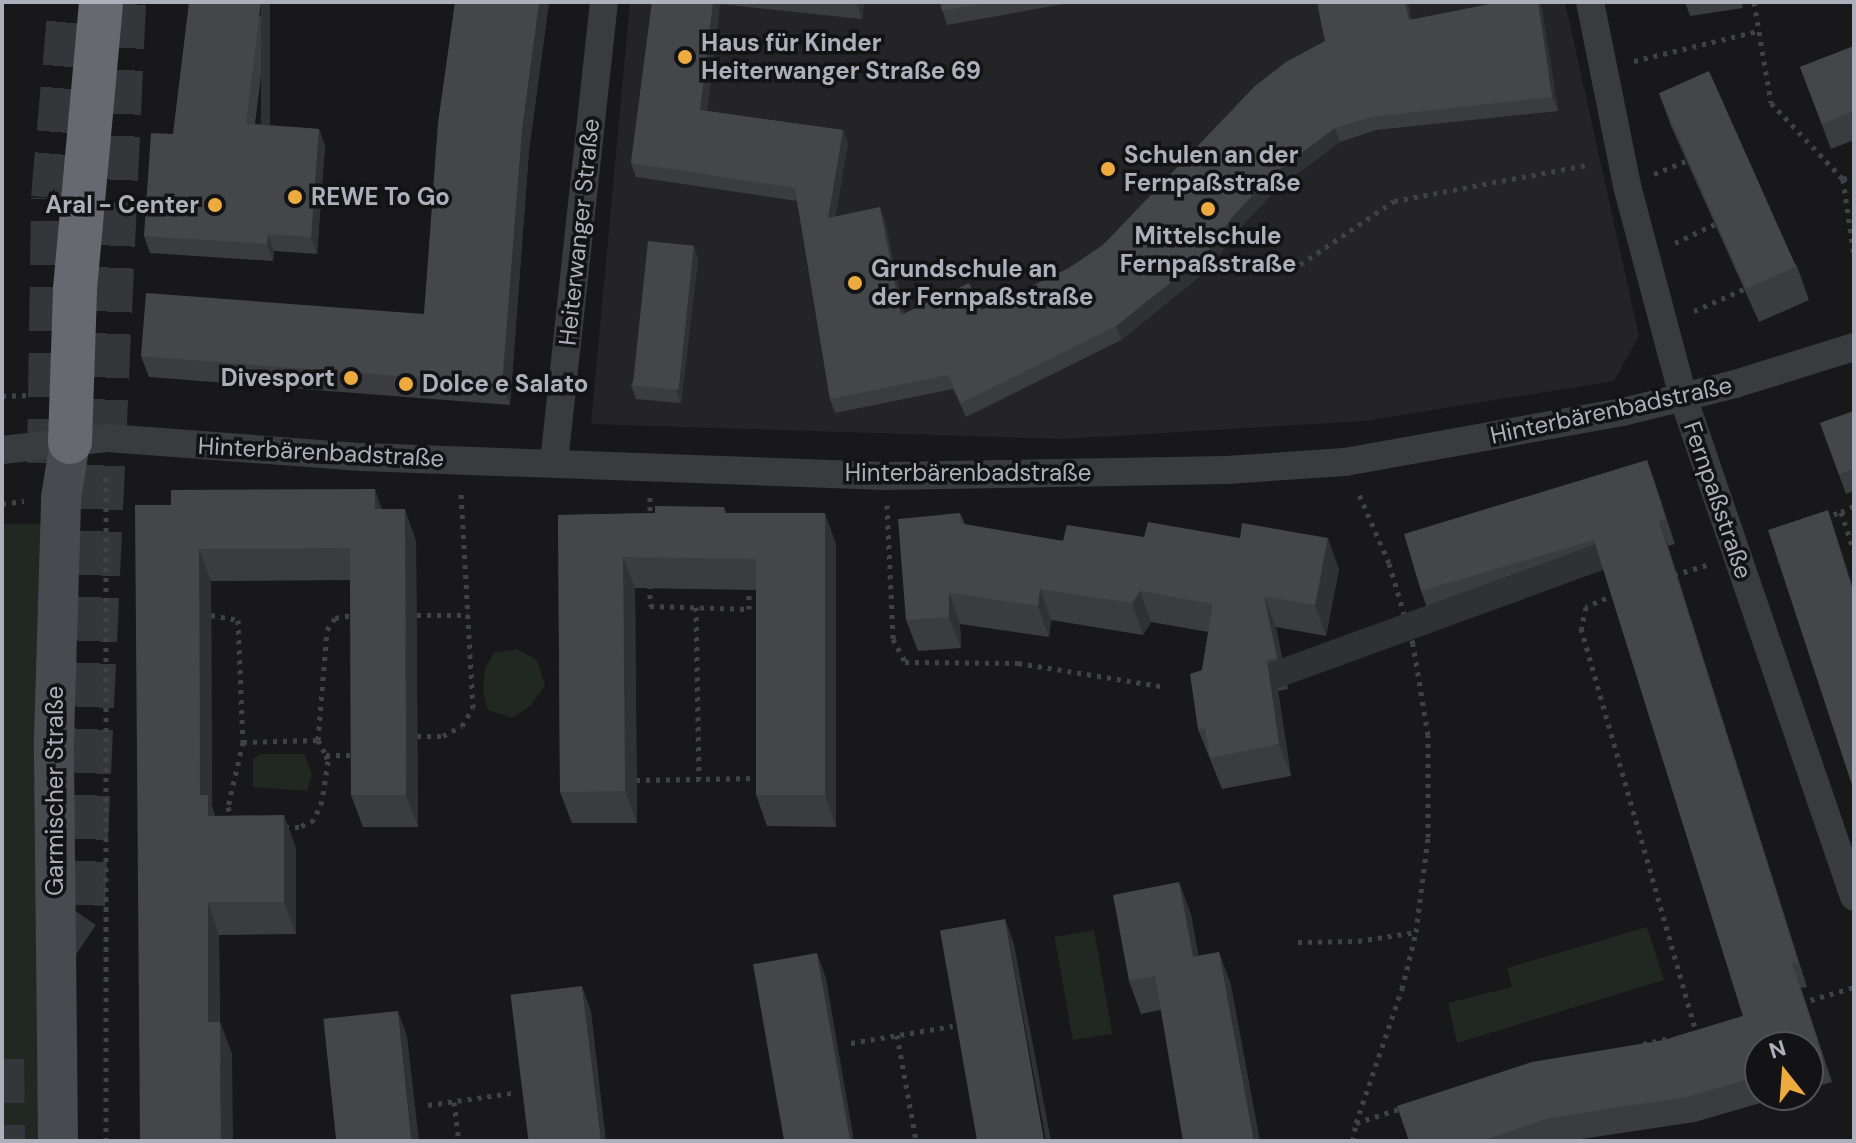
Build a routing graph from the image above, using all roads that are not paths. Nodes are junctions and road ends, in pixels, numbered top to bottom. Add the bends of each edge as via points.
1 (101, 2) edge
2 (604, 2) edge
3 (1590, 2) edge
4 (1854, 347) edge
5 (1683, 397) junction
6 (89, 440) junction
7 (2, 450) edge
8 (554, 462) junction
9 (1854, 897) edge
10 (58, 1141) edge

1 - 6 highway via 75,289
2 - 8 street, Heiterwanger Straße
3 - 5 street, Fernpaßstraße via 1645,257
4 - 5 street, Hinterbärenbadstraße
5 - 8 street, Hinterbärenbadstraße via 1345,462 1227,470 885,476
5 - 9 street, Fernpaßstraße
6 - 7 street, Hinterbärenbadstraße
6 - 8 street, Hinterbärenbadstraße via 362,457
6 - 10 street, Garmischer Straße via 61,498 54,739

